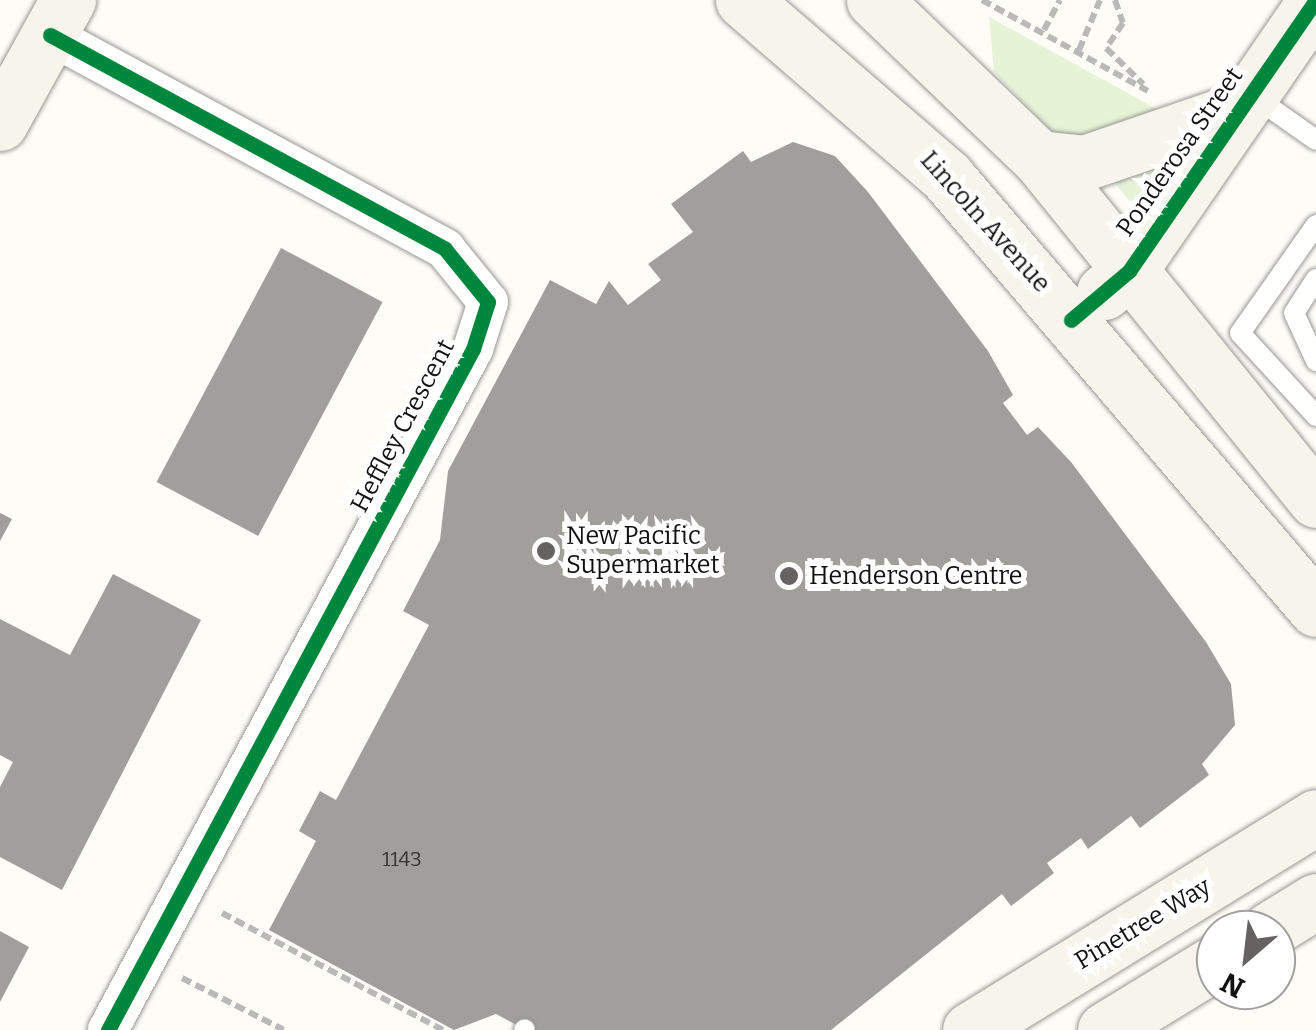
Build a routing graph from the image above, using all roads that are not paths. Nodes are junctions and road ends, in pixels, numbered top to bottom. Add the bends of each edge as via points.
1 (743, 0) edge
2 (874, 0) edge
3 (1316, 0) edge
4 (59, 17) edge
5 (1244, 102) junction
6 (0, 122) edge
7 (1316, 140) edge
8 (1039, 158) junction
9 (1316, 225) edge
10 (1129, 272) junction
11 (1316, 279) edge
12 (1071, 320) junction
13 (1316, 360) edge
14 (1316, 416) edge
15 (1316, 500) edge
16 (1316, 609) edge
17 (1316, 817) edge
18 (1196, 974) edge
19 (108, 1030) edge
20 (970, 1030) edge
21 (1105, 1030) edge

1 - 12 main road, Lincoln Avenue via 912,142
2 - 8 main road
3 - 5 main road, Ponderosa Street
4 - 6 main road
4 - 19 street, Heffley Crescent via 446,249 488,302 473,349
5 - 7 lane
5 - 8 main road via 1084,163
5 - 10 main road, Ponderosa Street
8 - 10 main road
9 - 14 lane via 1240,333
10 - 12 main road, Ponderosa Street
10 - 15 main road
11 - 13 lane via 1294,313
12 - 16 main road, Lincoln Avenue
17 - 20 main road, Pinetree Way
18 - 21 main road

